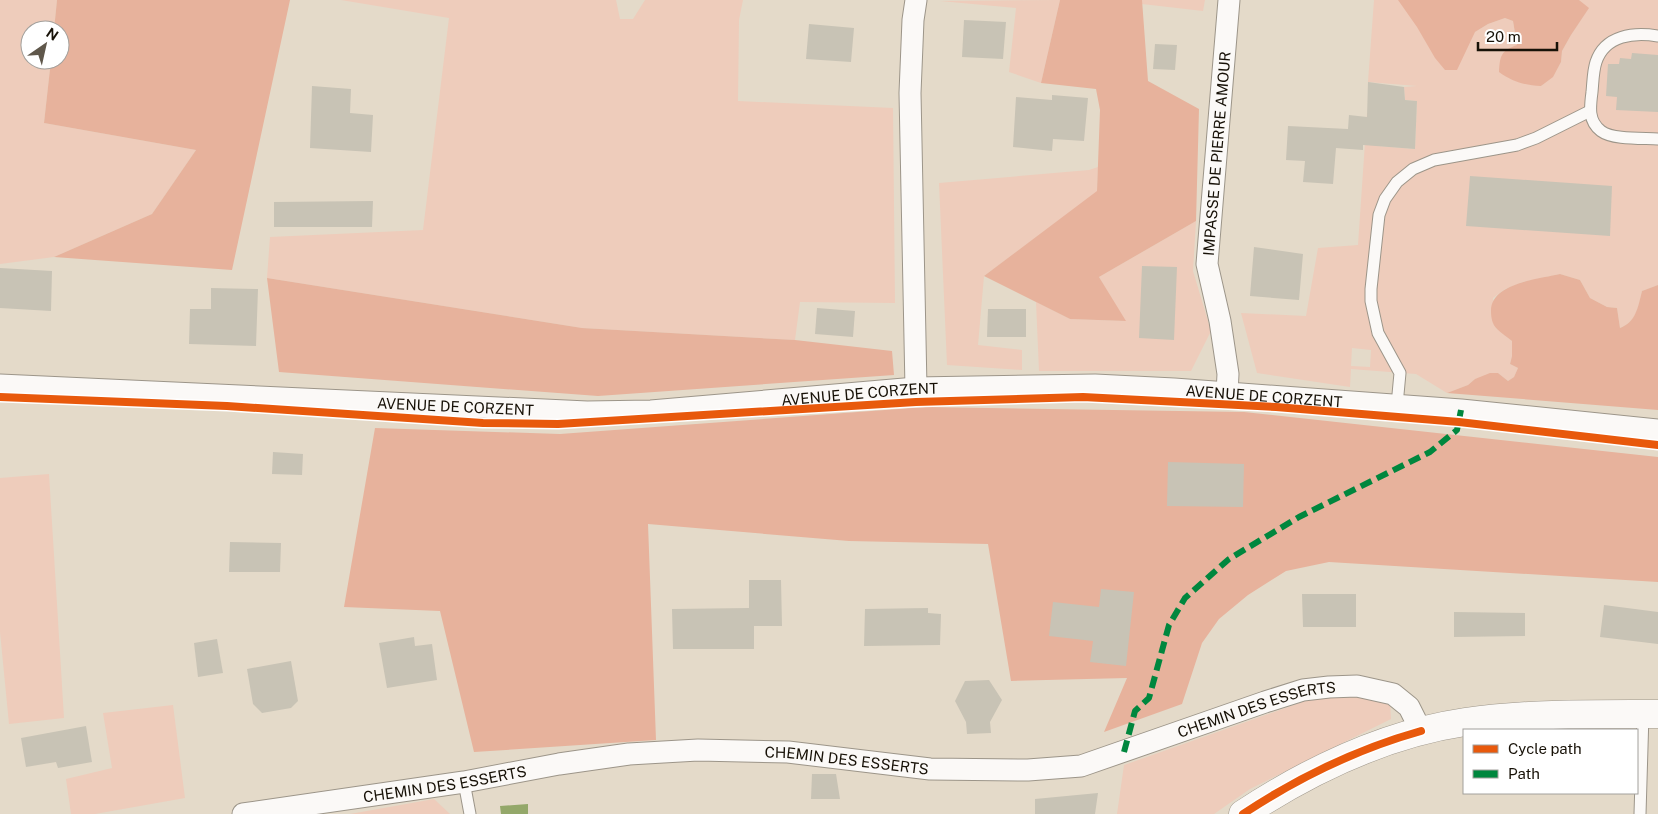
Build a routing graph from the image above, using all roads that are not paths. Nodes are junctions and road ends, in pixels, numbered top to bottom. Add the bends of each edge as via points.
1 (916, 0) edge
2 (1228, 0) edge
3 (1658, 36) edge
4 (1590, 112) junction
5 (1658, 139) edge
6 (0, 385) edge
7 (916, 388) junction
8 (1227, 393) junction
9 (1397, 405) junction
10 (1658, 430) edge
11 (1651, 714) edge
12 (1421, 731) junction
13 (464, 782) junction
14 (243, 814) edge
15 (470, 814) edge
16 (1243, 814) edge
17 (1640, 814) edge

1 - 7 street via 910,93
2 - 8 street, IMPASSE DE PIERRE AMOUR via 1207,264 1222,330 1228,374
3 - 4 lane via 1627,35 1618,38 1599,54 1594,69
4 - 5 lane via 1598,128 1609,135
4 - 9 lane via 1517,145 1423,163 1404,175 1390,190 1379,215 1371,295 1378,333 1400,373
6 - 7 street, AVENUE DE CORZENT via 587,412 644,411
7 - 8 street, AVENUE DE CORZENT via 1095,385
8 - 9 street, AVENUE DE CORZENT
9 - 10 street, AVENUE DE CORZENT
11 - 12 street via 1516,717 1464,722
11 - 17 lane
12 - 13 street, CHEMIN DES ESSERTS via 1410,707 1393,694 1357,686 1330,687 1303,690 1265,702 1081,766 1028,770 930,769 788,752 698,750 559,764
12 - 16 street via 1352,754 1278,791
13 - 14 street, CHEMIN DES ESSERTS
13 - 15 lane

